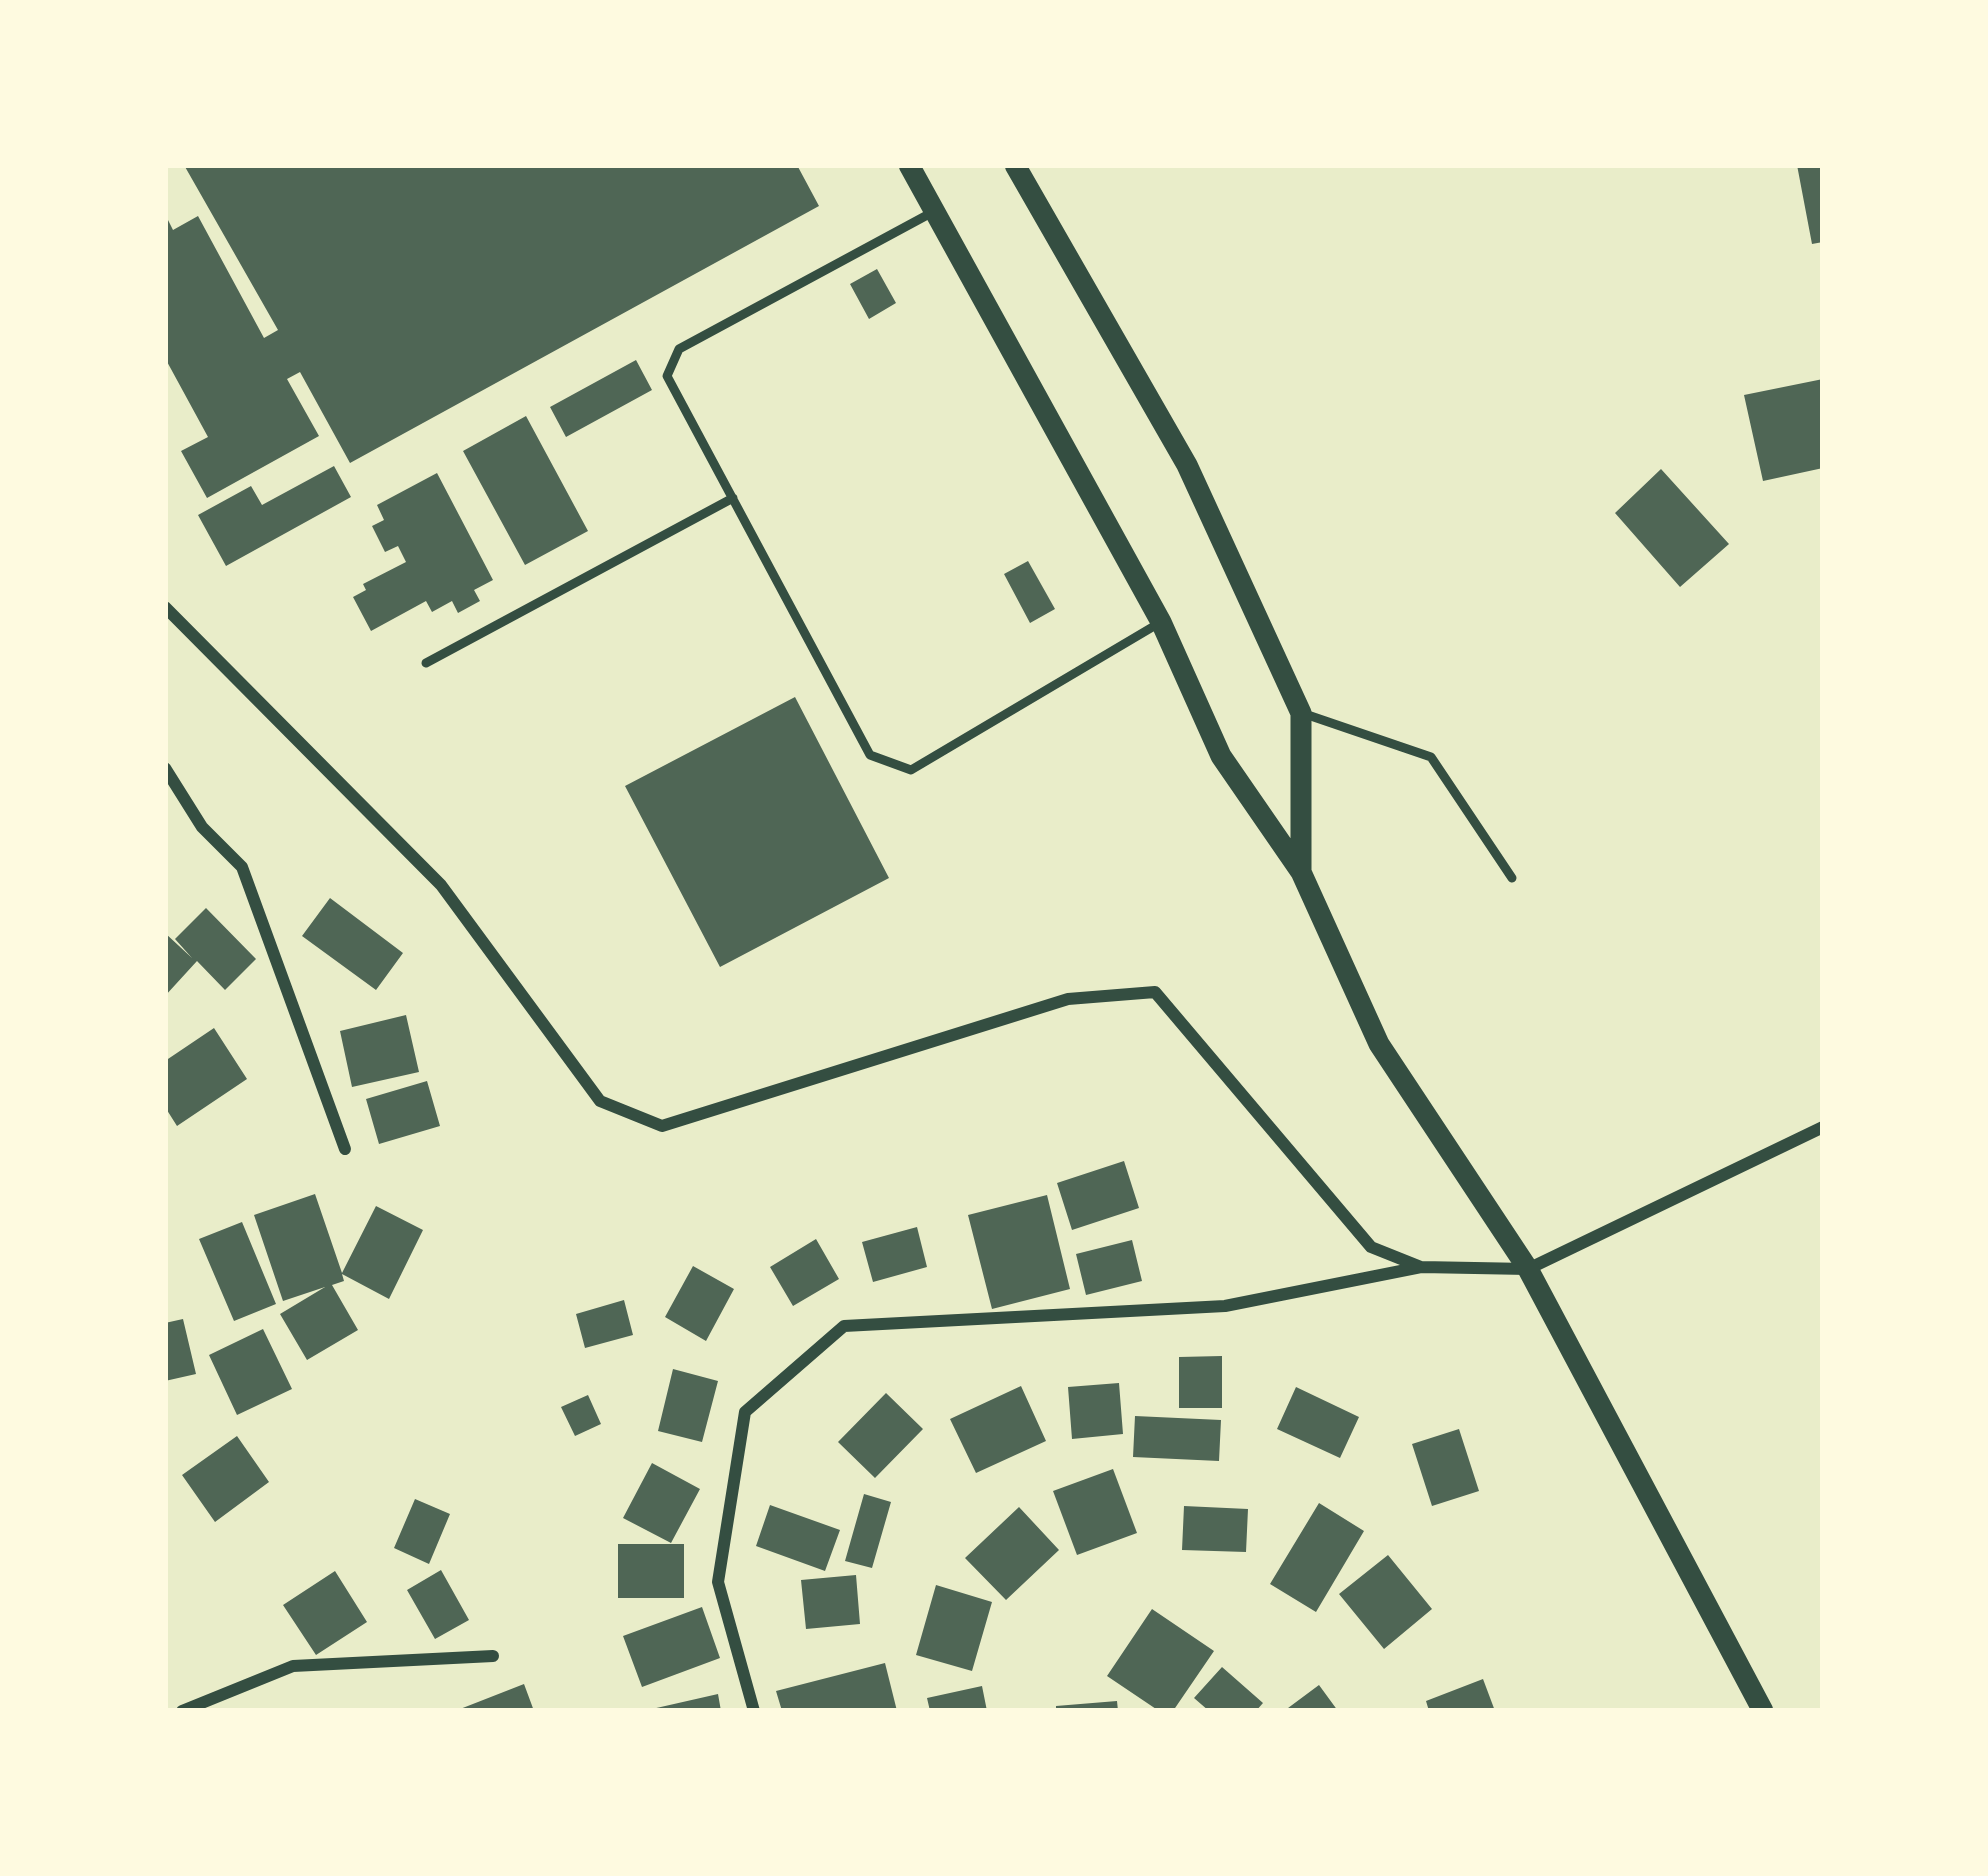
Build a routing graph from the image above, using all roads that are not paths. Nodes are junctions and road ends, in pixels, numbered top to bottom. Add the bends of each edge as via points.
1 (909, 165) edge
2 (1015, 165) edge
3 (936, 211) junction
4 (733, 499) junction
5 (165, 608) edge
6 (1161, 622) junction
7 (427, 663) dead end
8 (1300, 713) junction
9 (165, 768) edge
10 (1301, 872) junction
11 (1513, 878) dead end
12 (1823, 1127) edge
13 (345, 1149) dead end
14 (1421, 1267) junction
15 (1528, 1269) junction
16 (493, 1656) dead end
17 (182, 1711) edge
18 (754, 1711) edge
19 (1763, 1711) edge

1 - 3 street
2 - 8 street via 1187,465
3 - 4 lane via 679,349 668,376
3 - 6 street
4 - 6 lane via 870,755 910,770
4 - 7 lane
5 - 14 street via 441,885 600,1101 662,1126 1068,999 1155,992 1371,1247
6 - 10 street via 1221,756
8 - 10 street
8 - 11 lane via 1432,757
9 - 13 street via 202,827 242,867
10 - 15 street via 1378,1043
12 - 15 street
14 - 15 street
14 - 18 street via 1225,1306 844,1326 746,1412 718,1582
15 - 19 street
16 - 17 street via 292,1666

